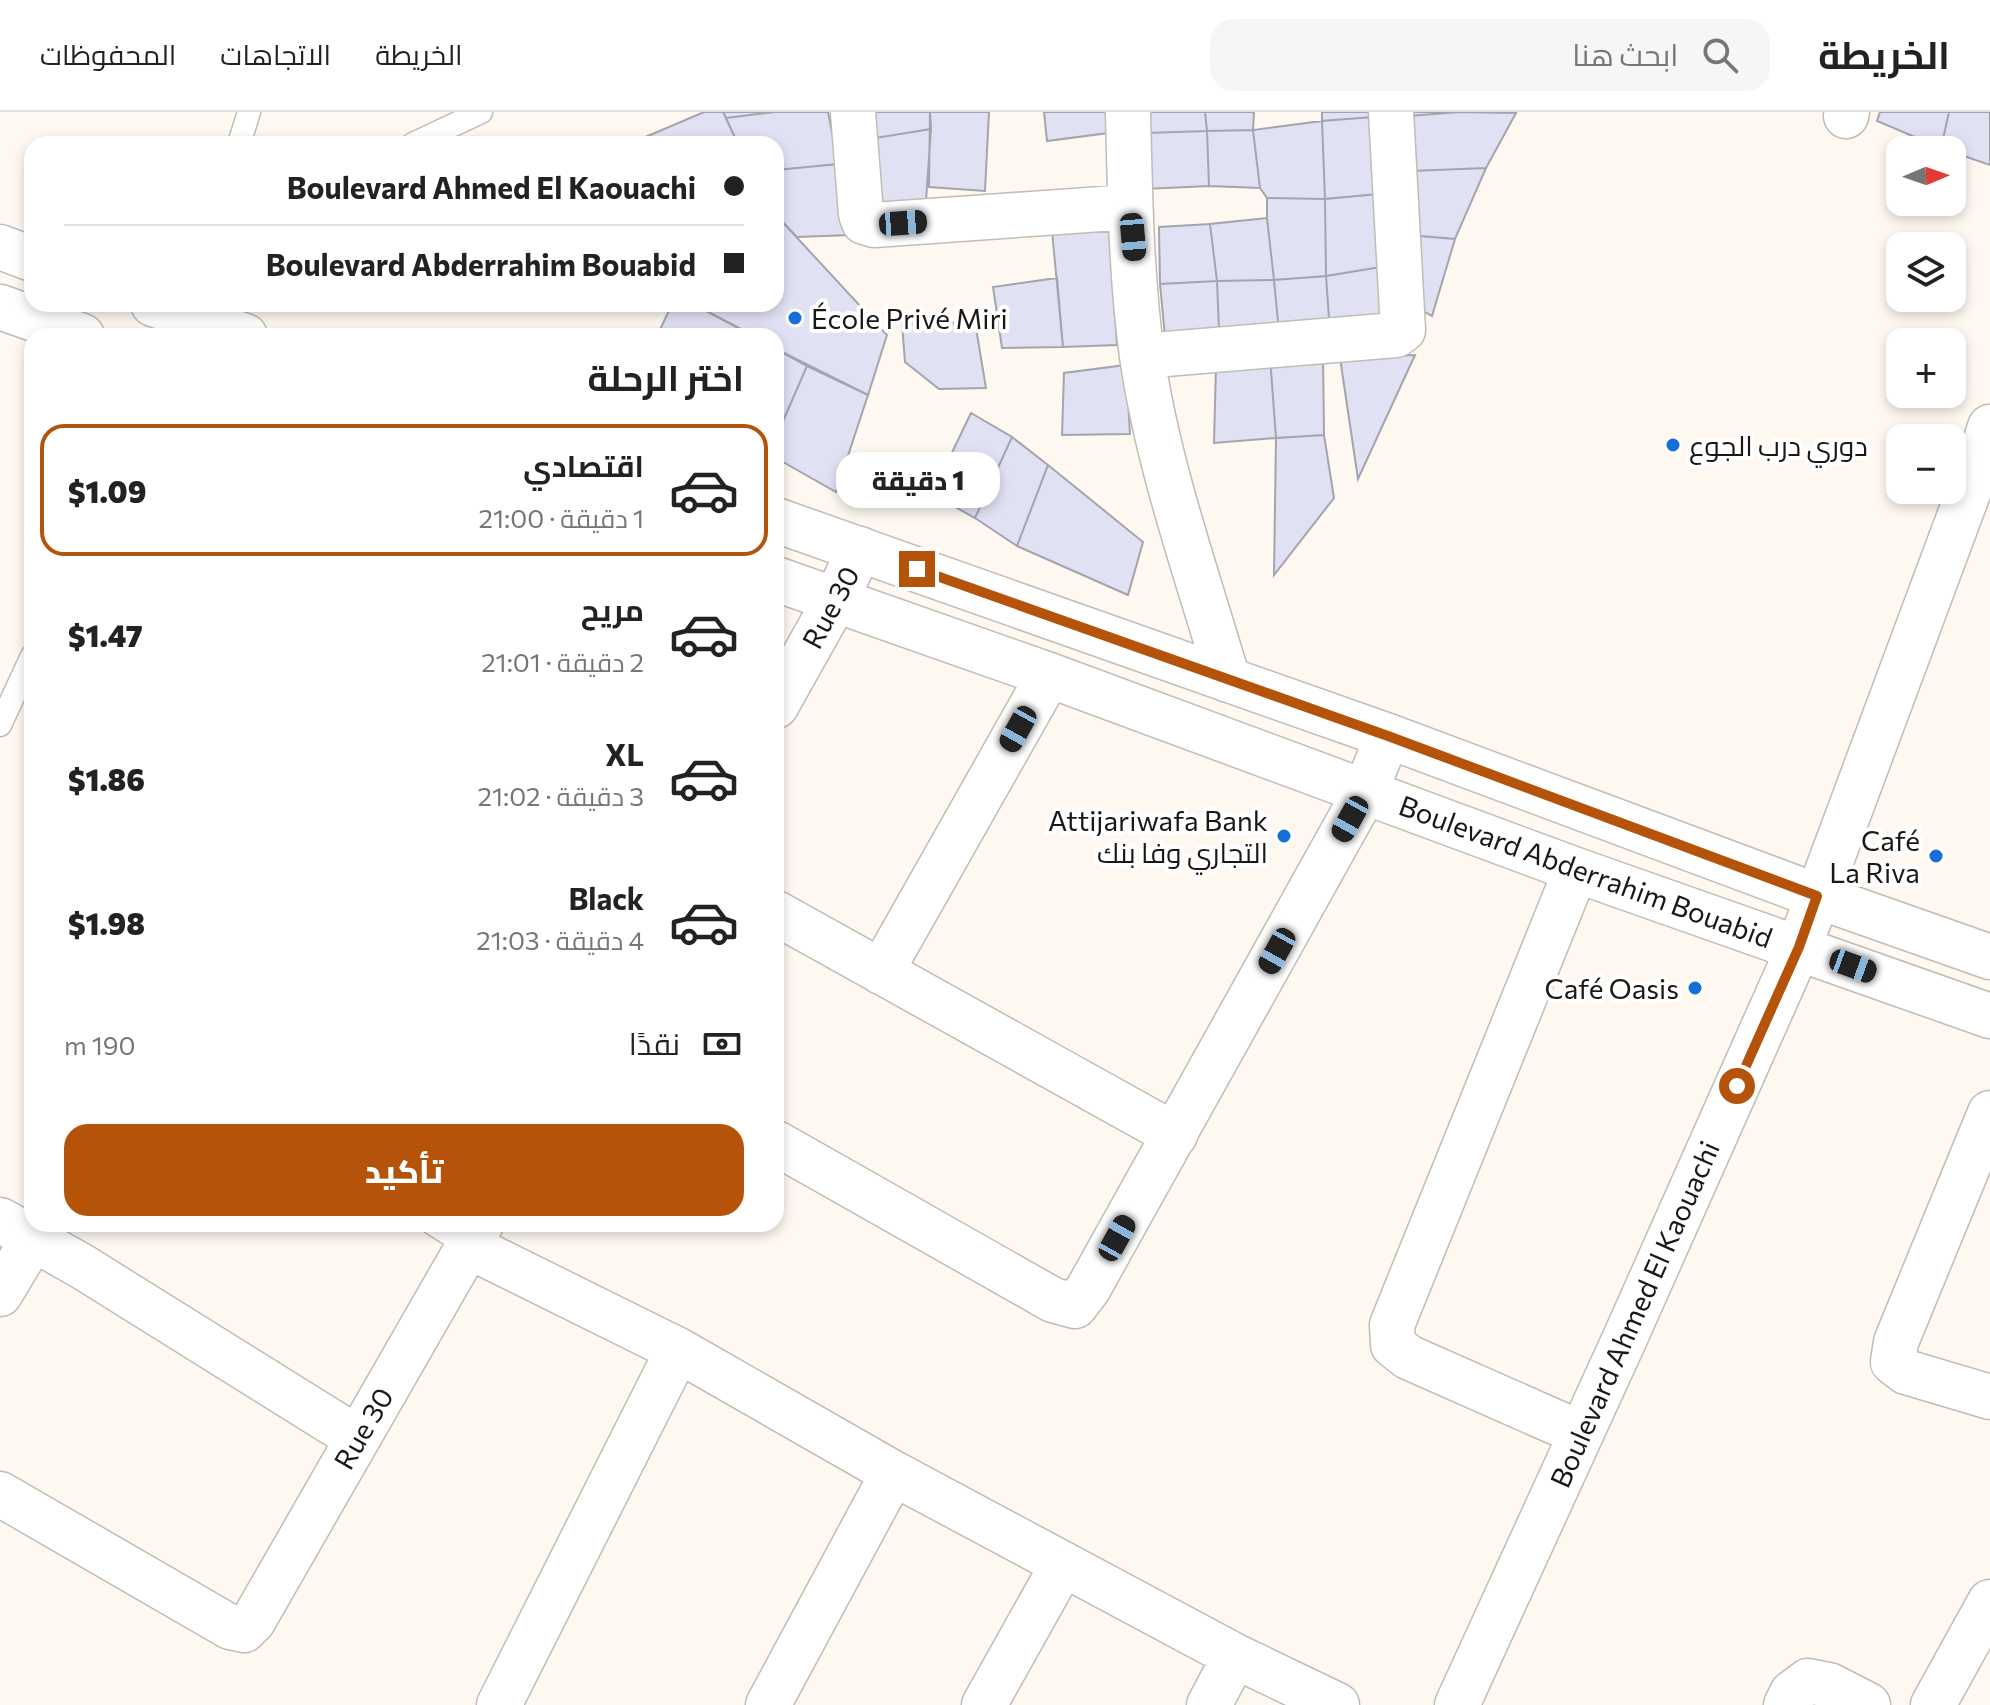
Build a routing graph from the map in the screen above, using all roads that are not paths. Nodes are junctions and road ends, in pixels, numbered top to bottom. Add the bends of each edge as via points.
1 (249, 112) edge
2 (481, 112) edge
3 (853, 112) edge
4 (1128, 112) edge
5 (1391, 112) edge
6 (242, 136) edge
7 (430, 136) edge
8 (1130, 207) junction
9 (0, 247) edge
10 (24, 256) edge
11 (0, 307) edge
12 (176, 315) edge
13 (59, 328) edge
14 (219, 328) edge
15 (1142, 356) junction
16 (1990, 427) edge
17 (1984, 472) edge
18 (784, 523) edge
19 (860, 549) junction
20 (784, 582) edge
21 (836, 599) junction
22 (24, 673) edge
23 (1049, 675) junction
24 (1228, 680) junction
25 (784, 692) edge
26 (0, 725) edge
27 (1388, 736) junction
28 (1365, 792) junction
29 (1576, 870) junction
30 (1817, 896) junction
31 (784, 917) edge
32 (1799, 947) junction
33 (1990, 957) edge
34 (881, 972) junction
35 (1990, 1016) edge
36 (1990, 1113) edge
37 (1175, 1135) junction
38 (784, 1148) edge
39 (17, 1229) edge
40 (460, 1232) edge
41 (463, 1232) edge
42 (0, 1294) edge
43 (678, 1350) junction
44 (1990, 1397) edge
45 (1580, 1433) junction
46 (357, 1438) junction
47 (893, 1473) junction
48 (0, 1494) edge
49 (1063, 1564) junction
50 (1990, 1602) edge
51 (1235, 1656) junction
52 (499, 1705) edge
53 (768, 1705) edge
54 (984, 1705) edge
55 (1209, 1705) edge
56 (1337, 1705) edge
57 (1457, 1705) edge
58 (1786, 1705) edge
59 (1868, 1705) edge
60 (1933, 1705) edge

1 - 6 lane
2 - 7 lane
3 - 8 street via 864,222
4 - 8 street
5 - 15 street via 1403,330 1396,335
8 - 15 street
9 - 10 street
11 - 13 street
12 - 14 street
15 - 24 street via 1164,457
16 - 17 street, Boulevard Ahmed El Kaouachi
17 - 30 street, Boulevard Ahmed El Kaouachi
18 - 19 street, Boulevard Abderrahim Bouabid
19 - 21 street, Rue 30
19 - 24 street, Boulevard Abderrahim Bouabid
20 - 21 street, Boulevard Abderrahim Bouabid
21 - 23 street, Boulevard Abderrahim Bouabid
21 - 25 street, Rue 30
22 - 26 lane
23 - 28 street, Boulevard Abderrahim Bouabid
23 - 34 street
24 - 27 street, Boulevard Abderrahim Bouabid
27 - 28 street
27 - 30 street, Boulevard Abderrahim Bouabid
28 - 29 street, Boulevard Abderrahim Bouabid
28 - 37 street
29 - 32 street, Boulevard Abderrahim Bouabid
29 - 45 street via 1392,1325 1393,1345 1408,1357
30 - 32 street, Boulevard Ahmed El Kaouachi
30 - 33 street, Boulevard Abderrahim Bouabid
31 - 34 street
32 - 35 street, Boulevard Abderrahim Bouabid
32 - 45 street, Boulevard Ahmed El Kaouachi
34 - 37 street
36 - 44 street via 1896,1342 1893,1362 1906,1372
37 - 38 street via 1075,1306 1053,1300
39 - 42 street
39 - 46 street
40 - 46 street, Rue 30
41 - 43 street
43 - 47 street
43 - 52 street
45 - 57 street, Boulevard Ahmed El Kaouachi
46 - 48 street, Rue 30 via 244,1630 230,1627
47 - 49 street
47 - 53 street
49 - 51 street
49 - 54 street
50 - 60 street
51 - 55 street
51 - 56 street
58 - 59 street via 1808,1681 1829,1685

